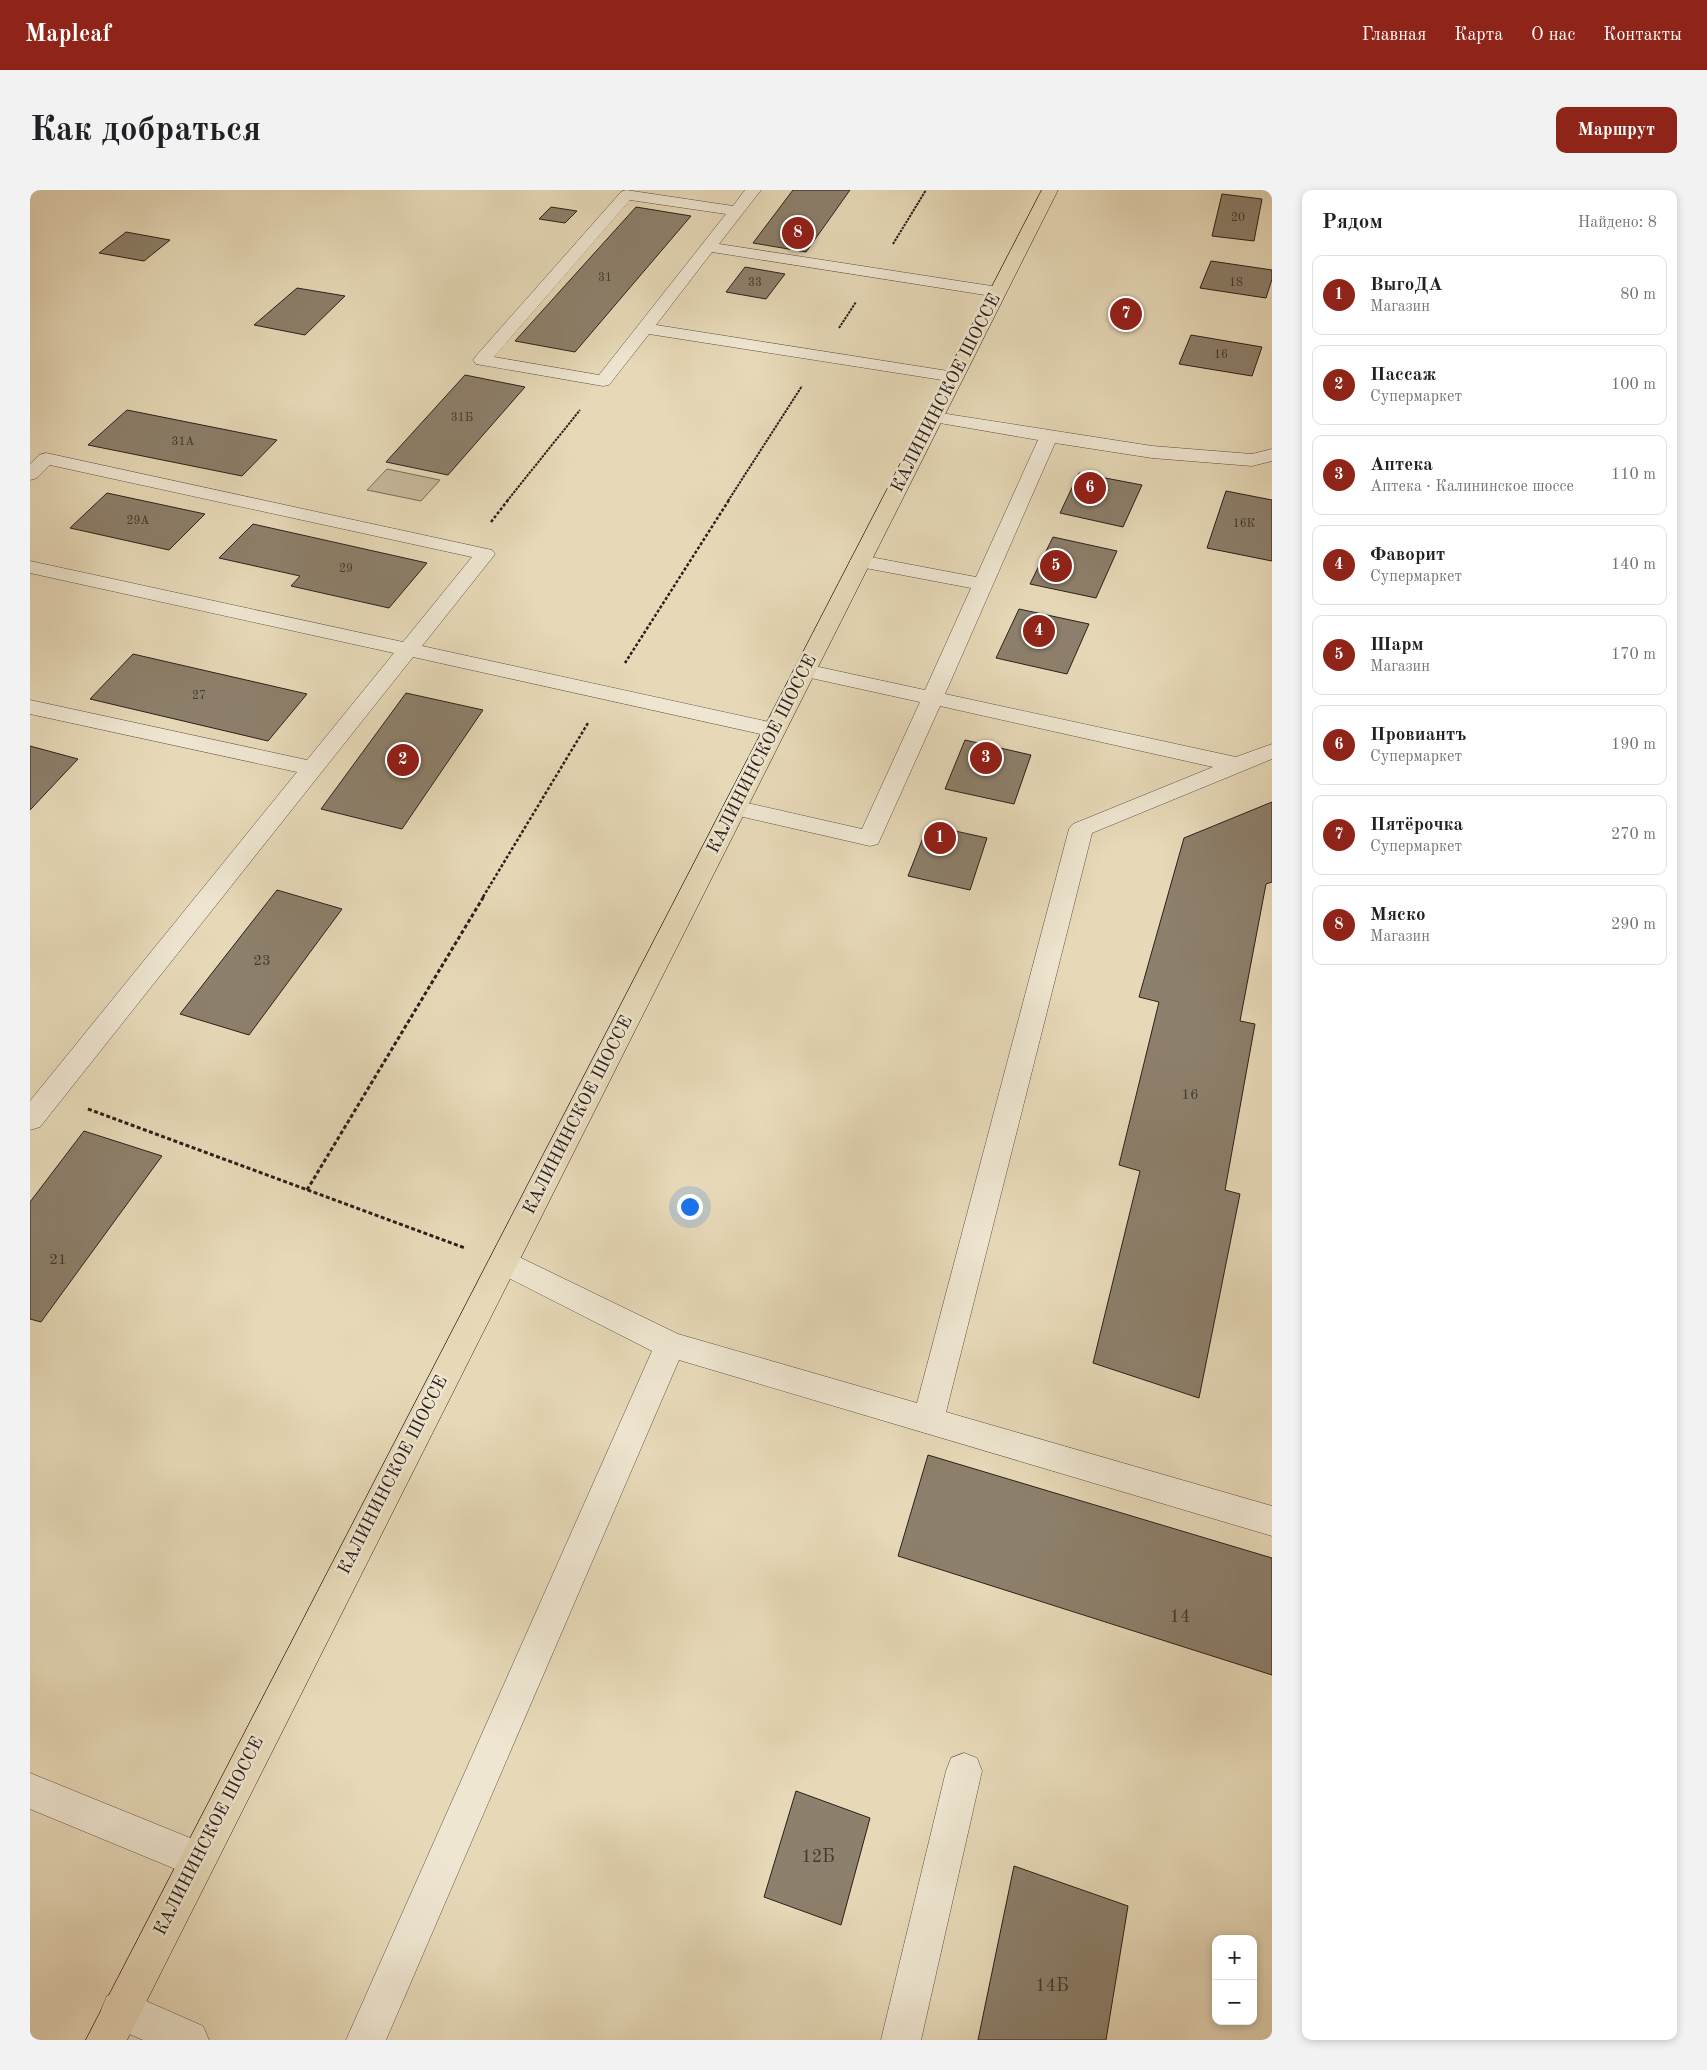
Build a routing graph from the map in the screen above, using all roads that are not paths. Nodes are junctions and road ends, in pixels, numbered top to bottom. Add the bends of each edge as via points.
1 (752, 190) edge
2 (1050, 190) edge
3 (736, 211) junction
4 (709, 247) junction
5 (998, 292) junction
6 (644, 328) junction
7 (955, 377) junction
8 (934, 417) junction
9 (1049, 436) junction
10 (1272, 456) edge
11 (30, 474) edge
12 (860, 561) junction
13 (30, 567) edge
14 (983, 584) junction
15 (408, 650) junction
16 (805, 670) junction
17 (933, 698) junction
18 (30, 707) edge
19 (774, 730) junction
20 (1272, 751) edge
21 (1238, 765) junction
22 (313, 768) junction
23 (734, 808) junction
24 (40, 1092) edge
25 (30, 1120) edge
26 (503, 1262) junction
27 (670, 1345) junction
28 (928, 1420) junction
29 (1272, 1521) edge
30 (964, 1771) dead end
31 (30, 1791) edge
32 (198, 1859) junction
33 (114, 2025) edge
34 (189, 2040) edge
35 (366, 2040) edge
36 (901, 2040) edge

1 - 3 street
2 - 5 main road, КАЛИНИНСКОЕ ШОССЕ
3 - 4 street
3 - 6 street via 626,195 482,360 603,381
4 - 5 street
4 - 6 street
5 - 7 main road, КАЛИНИНСКОЕ ШОССЕ
6 - 7 street
7 - 8 main road, КАЛИНИНСКОЕ ШОССЕ
8 - 9 street
8 - 12 main road, КАЛИНИНСКОЕ ШОССЕ
9 - 10 street via 1152,452 1252,460
9 - 14 street
11 - 15 street via 46,459 485,554
12 - 14 street
12 - 16 main road, КАЛИНИНСКОЕ ШОССЕ
13 - 15 street
14 - 17 street
15 - 19 street
15 - 22 street
16 - 17 street
16 - 19 main road, КАЛИНИНСКОЕ ШОССЕ
17 - 21 street
17 - 23 street via 870,838
18 - 22 street
19 - 23 main road, КАЛИНИНСКОЕ ШОССЕ
20 - 21 street
21 - 28 street via 1081,829
22 - 24 street
23 - 26 main road, КАЛИНИНСКОЕ ШОССЕ
24 - 25 street
26 - 27 street
26 - 32 main road, КАЛИНИНСКОЕ ШОССЕ
27 - 28 street
27 - 35 street
28 - 29 street
30 - 36 street
31 - 32 street
32 - 33 main road, КАЛИНИНСКОЕ ШОССЕ
33 - 34 street

